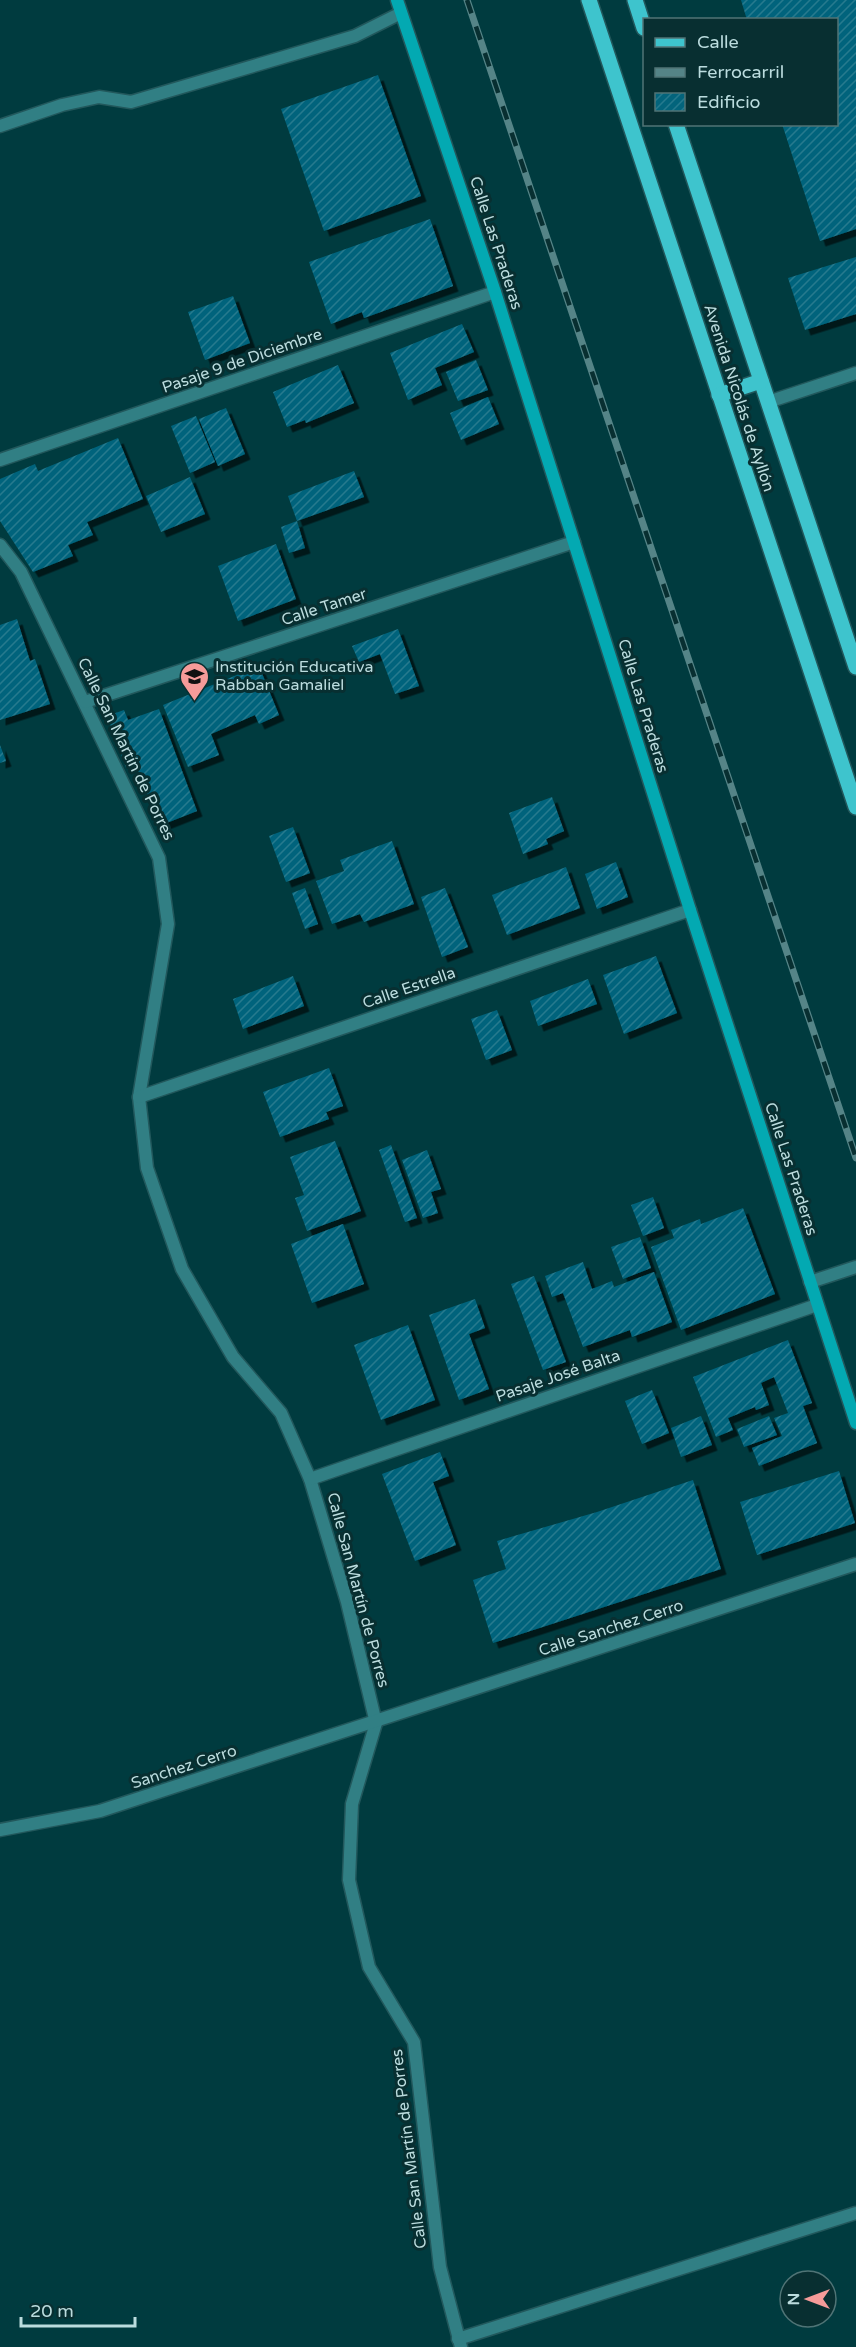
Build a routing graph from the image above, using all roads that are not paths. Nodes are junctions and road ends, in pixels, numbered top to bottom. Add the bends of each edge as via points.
1 (397, 0) edge
2 (589, 0) edge
3 (635, 0) edge
4 (401, 13) junction
5 (643, 22) edge
6 (0, 126) edge
7 (677, 126) edge
8 (495, 292) junction
9 (856, 373) edge
10 (761, 381) junction
11 (719, 395) junction
12 (768, 402) junction
13 (0, 460) edge
14 (574, 542) junction
15 (0, 545) edge
16 (856, 667) edge
17 (85, 702) junction
18 (856, 807) edge
19 (690, 910) junction
20 (139, 1097) junction
21 (856, 1267) edge
22 (810, 1282) junction
23 (817, 1305) junction
24 (856, 1423) edge
25 (310, 1479) junction
26 (856, 1564) edge
27 (376, 1723) junction
28 (0, 1830) edge
29 (856, 2213) edge
30 (460, 2343) edge

1 - 4 street, Calle Las Praderas
2 - 11 main road, Avenida Nicolás de Ayllón
3 - 5 main road
4 - 6 street via 356,36 143,99 131,102 99,97
4 - 8 street, Calle Las Praderas
7 - 10 main road, Avenida Nicolás de Ayllón
8 - 13 street, Pasaje 9 de Diciembre
8 - 14 street, Calle Las Praderas
9 - 12 street
10 - 11 main road
10 - 12 main road, Avenida Nicolás de Ayllón
11 - 18 main road, Avenida Nicolás de Ayllón
12 - 16 main road, Avenida Nicolás de Ayllón
14 - 17 street, Calle Tamer
14 - 19 street, Calle Las Praderas
15 - 17 street, Calle San Martín de Porres via 21,572
17 - 20 street, Calle San Martín de Porres via 159,858 168,924
19 - 20 street, Calle Estrella
19 - 22 street, Calle Las Praderas
20 - 25 street, Calle San Martín de Porres via 147,1168 182,1269 233,1356 281,1413
21 - 22 street
22 - 23 street, Calle Las Praderas
23 - 24 street, Calle Las Praderas
23 - 25 street, Pasaje José Balta
25 - 27 street, Calle San Martín de Porres via 347,1602
26 - 27 street, Calle Sanchez Cerro
27 - 28 street, Sanchez Cerro via 100,1811
27 - 30 street, Calle San Martín de Porres via 352,1804 349,1880 369,1967 414,2042 440,2267
29 - 30 street

